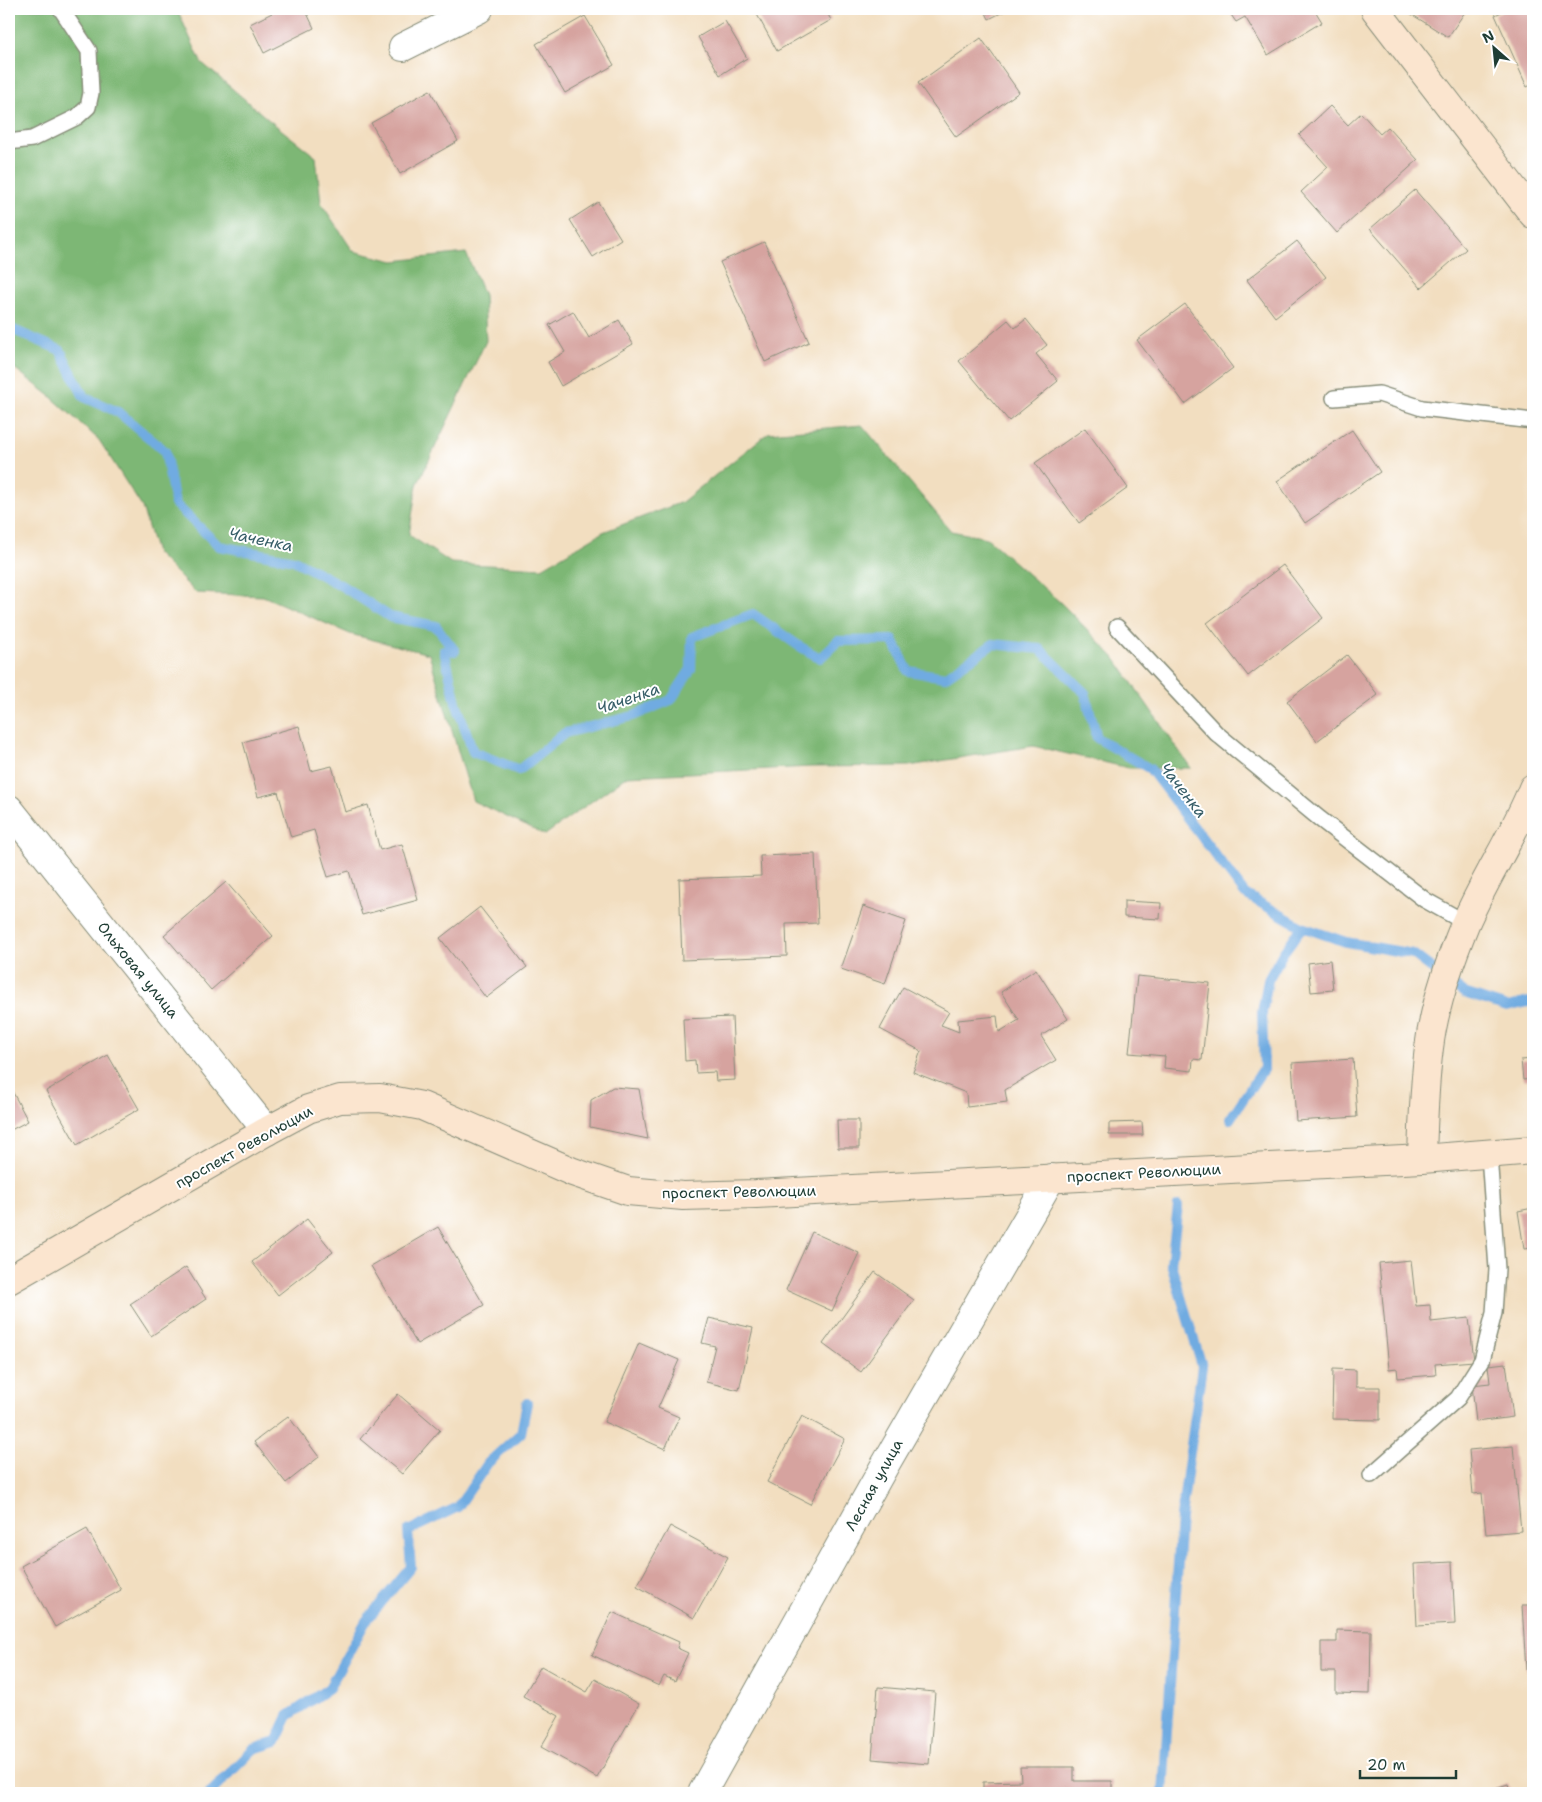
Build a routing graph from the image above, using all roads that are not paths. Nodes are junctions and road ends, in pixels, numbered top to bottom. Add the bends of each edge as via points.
1 (61, 9) edge
2 (478, 9) edge
3 (1375, 9) edge
4 (403, 47) dead end
5 (9, 142) edge
6 (1533, 214) edge
7 (1334, 398) dead end
8 (1533, 420) edge
9 (1117, 627) dead end
10 (1533, 788) edge
11 (9, 809) edge
12 (1466, 923) junction
13 (268, 1131) junction
14 (1533, 1150) edge
15 (1489, 1154) junction
16 (1422, 1158) junction
17 (1051, 1178) junction
18 (9, 1280) edge
19 (1371, 1475) dead end
20 (702, 1793) edge

1 - 5 lane via 89,51 91,93 88,107 39,136
2 - 4 street
3 - 6 street
7 - 8 lane via 1379,394 1422,408
9 - 12 lane via 1216,733 1425,900
10 - 12 street
11 - 13 street, Ольховая улица
12 - 16 street via 1452,958 1429,1047
13 - 17 street, проспект Революции via 308,1109 340,1099 380,1098 422,1106 573,1172 628,1191 682,1196
13 - 18 street, проспект Революции
14 - 15 street, проспект Революции
15 - 16 street, проспект Революции
15 - 19 lane via 1497,1268 1494,1314 1482,1360 1458,1398
16 - 17 street, проспект Революции
17 - 20 street, Лесная улица via 885,1465

